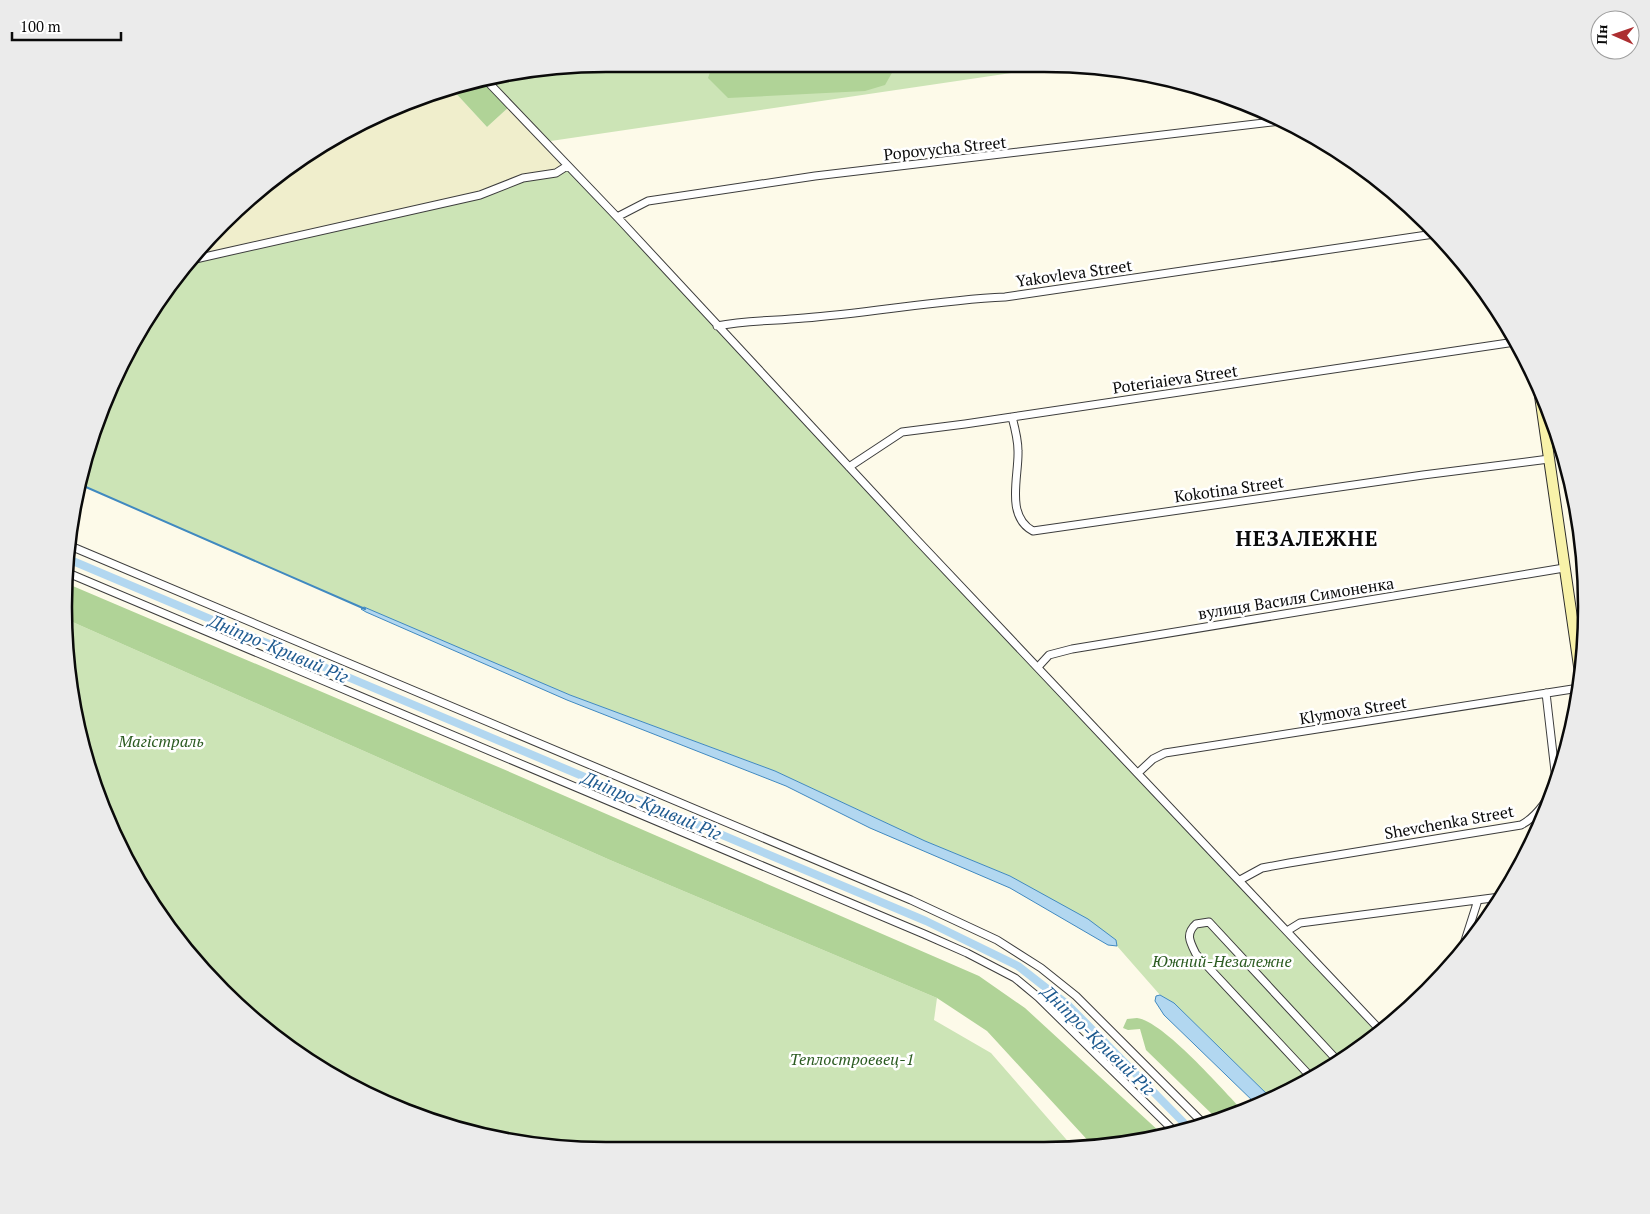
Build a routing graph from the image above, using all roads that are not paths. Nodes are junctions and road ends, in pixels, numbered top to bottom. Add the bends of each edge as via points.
1 (491, 86) edge
2 (1268, 123) edge
3 (567, 166) junction
4 (617, 217) junction
5 (1427, 235) edge
6 (203, 257) edge
7 (717, 326) junction
8 (1508, 343) edge
9 (1012, 417) junction
10 (1543, 419) edge
11 (1549, 459) junction
12 (849, 467) junction
13 (76, 548) edge
14 (1564, 568) junction
15 (74, 575) edge
16 (1576, 645) edge
17 (1038, 667) junction
18 (1571, 689) edge
19 (1546, 693) junction
20 (1554, 762) edge
21 (1138, 773) junction
22 (1538, 809) edge
23 (1240, 880) junction
24 (1491, 898) edge
25 (1478, 900) junction
26 (1468, 930) edge
27 (1287, 931) junction
28 (1375, 1025) edge
29 (1332, 1056) edge
30 (1306, 1072) edge
31 (1198, 1118) edge
32 (1169, 1126) edge

1 - 3 street
2 - 4 street, Popovycha Street via 724,189 648,201
3 - 4 street
3 - 6 street via 556,173 523,178 480,195
4 - 7 street
5 - 7 street, Yakovleva Street via 1005,297 958,299 804,318 747,320
7 - 12 street
8 - 9 street, Poteriaieva Street
9 - 11 street, Kokotina Street via 1018,452 1016,502 1021,520 1032,531
9 - 12 street, Poteriaieva Street via 902,432
10 - 11 street
11 - 14 street
12 - 17 street
13 - 31 street via 911,900 997,940 1041,968 1076,996
14 - 16 street
14 - 17 street, вулиця Василя Симоненка via 1072,650 1049,655
15 - 32 street via 966,953 1015,978 1038,997
17 - 21 street
18 - 19 street, Klymova Street
19 - 20 street, Shevchenka Street
19 - 21 street, Klymova Street via 1165,753
21 - 23 street
22 - 23 street, Shevchenka Street via 1529,821 1521,825 1289,862 1262,868
23 - 27 street
24 - 25 street
25 - 26 street
25 - 27 street via 1300,923
27 - 28 street
29 - 30 street via 1209,922 1196,924 1188,934 1196,954

